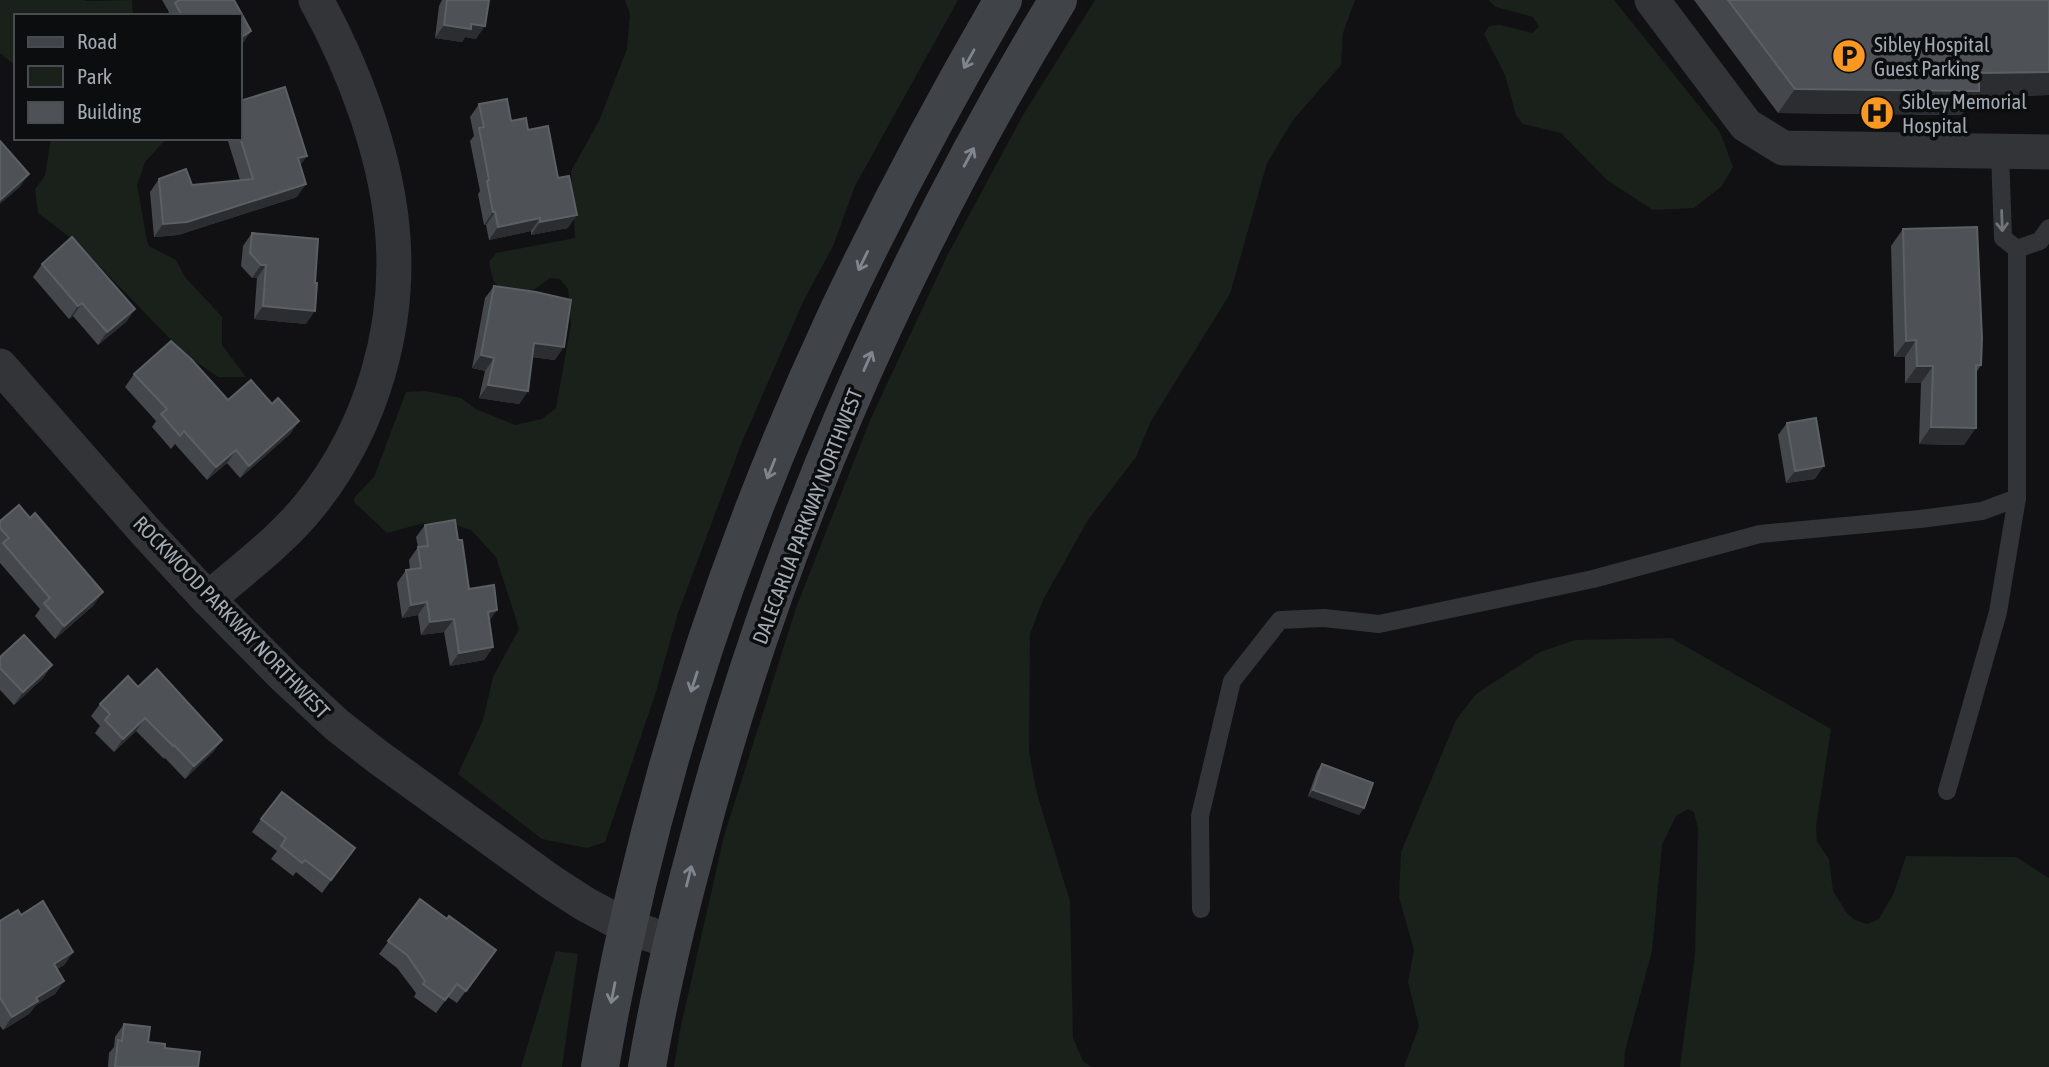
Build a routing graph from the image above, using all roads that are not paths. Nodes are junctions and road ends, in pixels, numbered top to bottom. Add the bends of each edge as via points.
1 (316, 0) edge
2 (1003, 0) edge
3 (1058, 0) edge
4 (1652, 0) edge
5 (2049, 152) edge
6 (2000, 153) junction
7 (2049, 228) edge
8 (2017, 249) junction
9 (0, 366) edge
10 (2017, 498) junction
11 (208, 598) junction
12 (1947, 791) dead end
13 (1201, 909) dead end
14 (626, 926) junction
15 (672, 942) junction
16 (600, 1067) edge
17 (648, 1067) edge

1 - 11 street via 357,89 384,178 393,244 389,326 367,405 329,479 289,528
2 -> 14 main road via 891,202 779,448 693,683
15 -> 3 main road, DALECARLIA PARKWAY NORTHWEST via 745,676 832,446 939,214
4 - 6 street via 1746,125 1783,148
5 - 6 street
6 -> 8 lane via 2003,239
7 - 8 lane via 2040,241
8 - 10 lane
9 - 11 street, ROCKWOOD PARKWAY NORTHWEST
10 - 12 lane via 1998,612
10 - 13 lane via 1982,511 1760,534 1593,579 1379,624 1324,618 1280,620 1232,681 1200,816
11 - 14 street, ROCKWOOD PARKWAY NORTHWEST via 311,702 378,757 551,882
14 - 15 street, ROCKWOOD PARKWAY NORTHWEST
14 -> 16 main road
15 - 17 main road, DALECARLIA PARKWAY NORTHWEST

